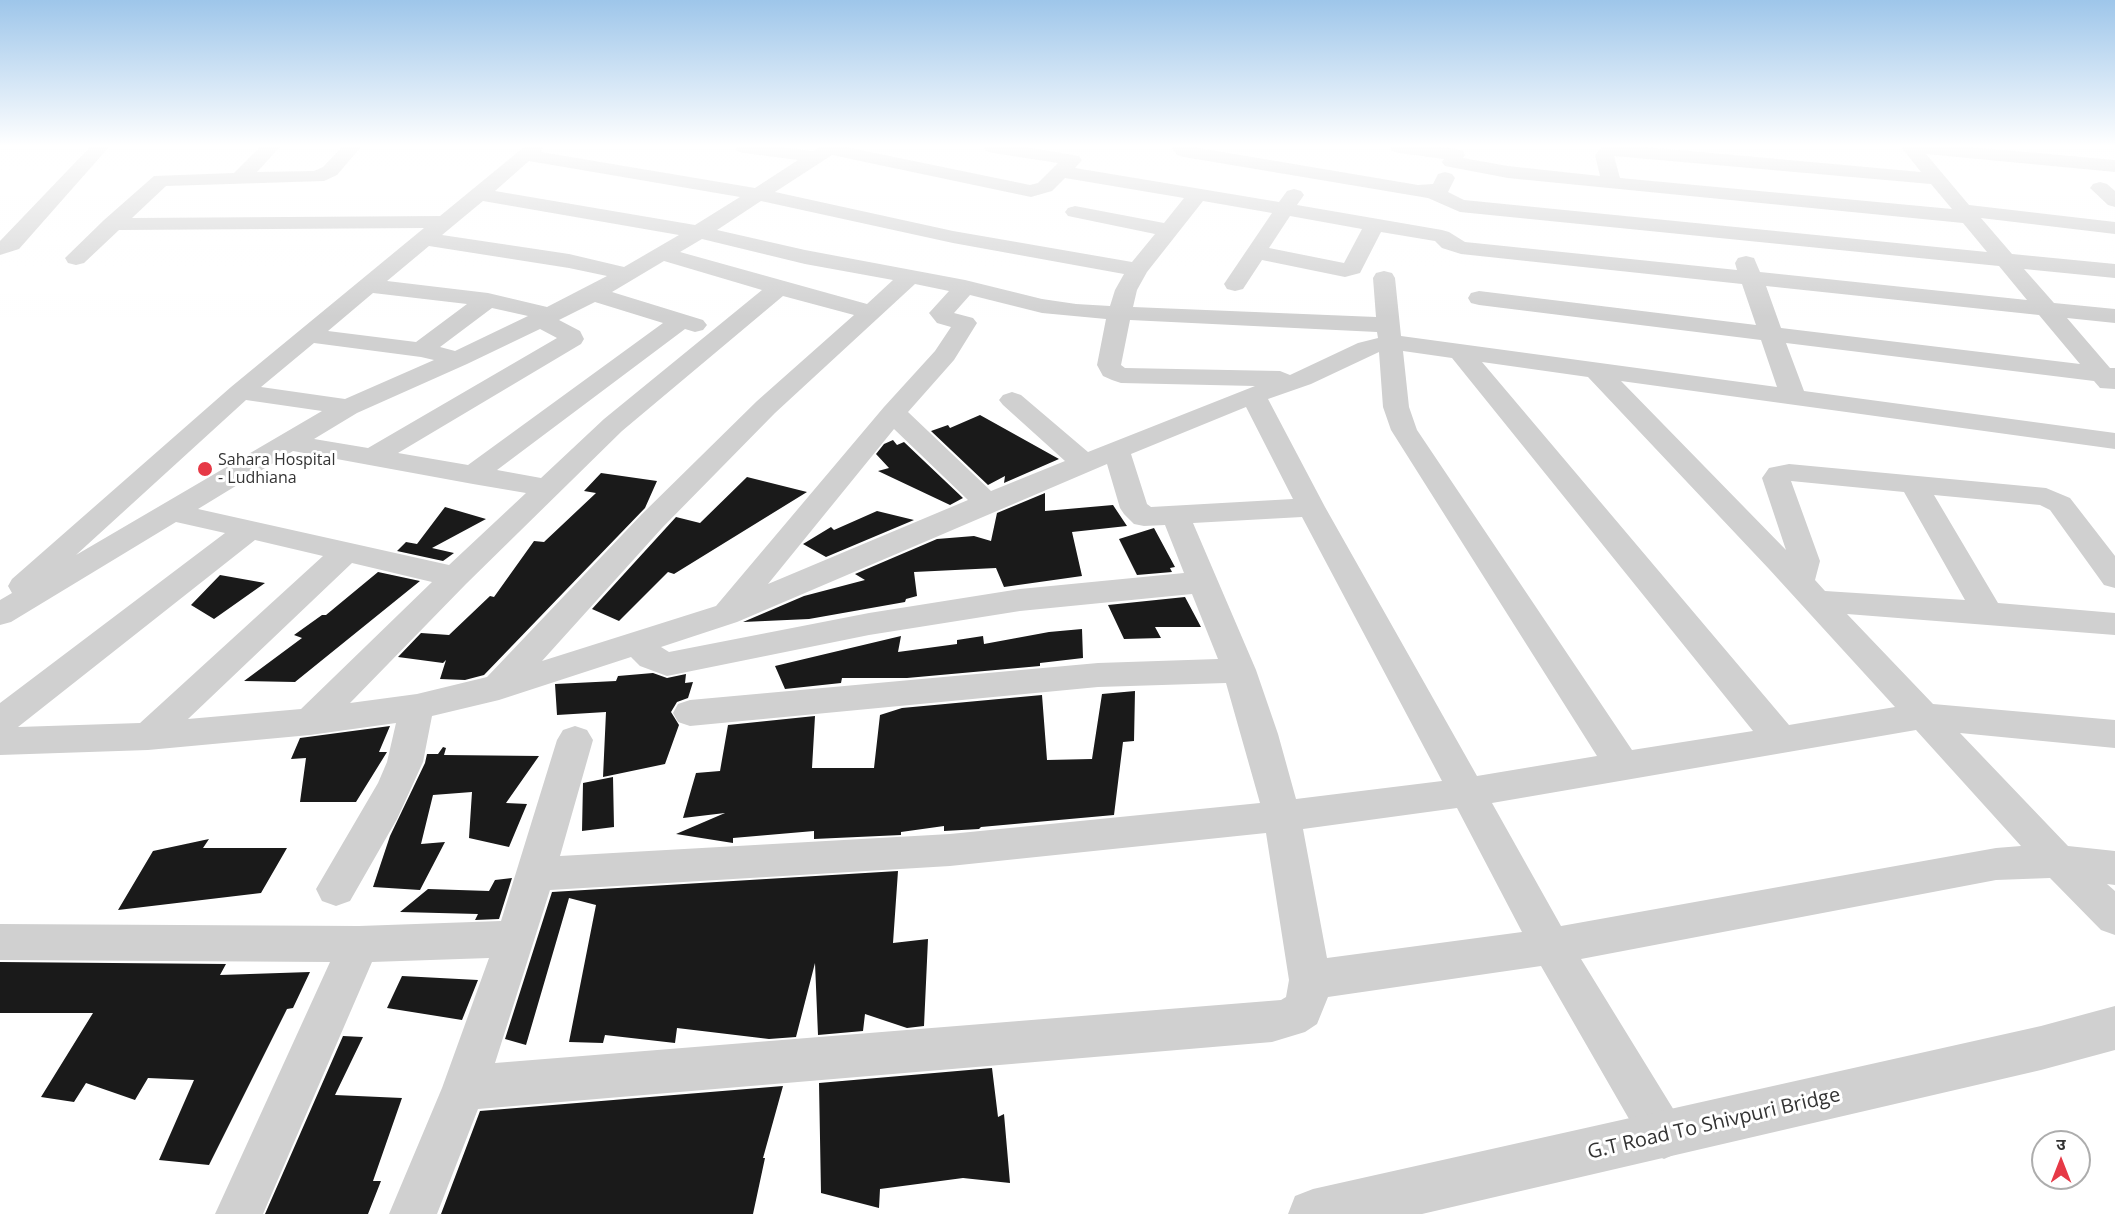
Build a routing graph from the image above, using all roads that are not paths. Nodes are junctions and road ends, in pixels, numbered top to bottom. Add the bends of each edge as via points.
1 (48, 204) edge
2 (134, 204) edge
3 (468, 204) edge
4 (536, 204) edge
5 (742, 204) edge
6 (800, 204) edge
7 (1190, 204) edge
8 (1250, 204) edge
9 (1289, 204) edge
10 (1455, 204) edge
11 (1848, 204) edge
12 (1957, 204) edge
13 (1460, 206) junction
14 (1285, 210) junction
15 (1075, 212) dead end
16 (1966, 214) junction
17 (445, 222) junction
18 (111, 224) junction
19 (1374, 225) junction
20 (2115, 228) edge
21 (1169, 230) junction
22 (699, 232) junction
23 (1735, 235) junction
24 (1442, 236) junction
25 (424, 239) junction
26 (94, 241) junction
27 (210, 242) dead end
28 (0, 249) edge
29 (1256, 252) junction
30 (662, 254) junction
31 (76, 258) dead end
32 (2006, 260) junction
33 (1137, 270) junction
34 (2115, 271) edge
35 (627, 274) junction
36 (910, 277) junction
37 (1384, 278) dead end
38 (1752, 279) junction
39 (1235, 284) dead end
40 (366, 285) junction
41 (965, 287) junction
42 (779, 288) junction
43 (593, 294) junction
44 (1479, 298) dead end
45 (488, 300) junction
46 (2047, 309) junction
47 (871, 312) junction
48 (1119, 315) junction
49 (2115, 316) edge
50 (546, 317) junction
51 (682, 320) junction
52 (1772, 333) junction
53 (1388, 334) junction
54 (307, 335) junction
55 (721, 335) junction
56 (421, 350) junction
57 (1461, 353) junction
58 (458, 359) junction
59 (1596, 370) junction
60 (1302, 379) junction
61 (2110, 380) edge
62 (240, 392) junction
63 (1253, 395) junction
64 (1794, 398) junction
65 (1012, 400) dead end
66 (348, 407) junction
67 (893, 413) junction
68 (2115, 441) edge
69 (287, 442) junction
70 (1117, 452) junction
71 (373, 457) junction
72 (1085, 464) junction
73 (473, 475) junction
74 (1914, 484) junction
75 (547, 488) junction
76 (987, 503) junction
77 (1311, 507) junction
78 (173, 512) junction
79 (1176, 517) junction
80 (249, 530) junction
81 (347, 551) junction
82 (455, 577) junction
83 (2115, 578) edge
84 (1203, 582) junction
85 (1807, 592) junction
86 (0, 606) edge
87 (1988, 613) junction
88 (0, 614) edge
89 (726, 614) junction
90 (2115, 624) edge
91 (637, 643) junction
92 (1239, 670) junction
93 (499, 687) junction
94 (417, 706) junction
95 (690, 712) dead end
96 (1923, 716) junction
97 (0, 722) edge
98 (310, 722) junction
99 (2115, 734) edge
100 (148, 736) junction
101 (575, 740) dead end
102 (0, 741) edge
103 (1782, 741) junction
104 (1622, 765) junction
105 (1468, 792) junction
106 (1282, 816) junction
107 (2058, 861) junction
108 (2115, 868) edge
109 (535, 874) junction
110 (336, 889) dead end
111 (2115, 917) edge
112 (516, 939) junction
113 (0, 942) edge
114 (359, 944) junction
115 (1551, 946) junction
116 (1310, 980) junction
117 (2115, 1028) edge
118 (464, 1088) junction
119 (1664, 1136) junction
120 (239, 1214) edge
121 (413, 1214) edge
122 (1312, 1214) edge

1 - 28 street via 11,244
2 - 18 street
3 - 17 street
4 - 22 street
5 - 22 street
6 - 33 street via 953,237
7 - 21 street
8 - 14 street
9 - 14 street
10 - 13 street
11 - 16 street
12 - 16 street
13 - 23 street
13 - 24 street
14 - 19 street
14 - 29 street
15 - 21 street
16 - 20 street
16 - 32 street
17 - 18 street
17 - 25 street
18 - 26 street
19 - 24 street
19 - 29 street via 1352,268 1345,270
21 - 33 street
22 - 30 street
22 - 36 street
23 - 32 street
23 - 38 street
24 - 38 street via 1461,248
25 - 35 street
25 - 40 street
26 - 27 street
26 - 31 street
29 - 39 street
30 - 35 street
30 - 42 street
32 - 34 street
32 - 46 street
33 - 48 street
35 - 43 street
36 - 41 street
36 - 47 street
37 - 53 street
38 - 46 street
38 - 52 street
40 - 45 street
40 - 54 street
41 - 48 street via 1042,306
41 - 67 street via 941,313 945,318 961,321 964,327 945,356
42 - 47 street
42 - 55 street
43 - 50 street
43 - 51 street
44 - 52 street
45 - 50 street
45 - 56 street
46 - 49 street
46 - 61 street
47 - 93 street via 766,407 652,521
48 - 53 street
48 - 60 street via 1109,364 1112,371 1121,375
50 - 58 street
50 - 71 street via 572,339
51 - 55 street
51 - 73 street
52 - 61 street
52 - 64 street
53 - 57 street
53 - 60 street
53 - 104 street via 1396,407 1404,430
54 - 56 street
54 - 62 street
55 - 75 street via 613,425
56 - 58 street
57 - 59 street
57 - 103 street
58 - 66 street
59 - 64 street
59 - 85 street
60 - 63 street
62 - 66 street
62 - 86 street
63 - 70 street
63 - 77 street
64 - 68 street
65 - 72 street
66 - 69 street
67 - 76 street
67 - 89 street
69 - 71 street
69 - 78 street
70 - 72 street
70 - 79 street via 1134,508 1144,518
71 - 73 street
72 - 76 street
73 - 75 street
74 - 83 street via 2021,493 2055,500
74 - 85 street via 1779,474 1776,478 1805,561
74 - 87 street
75 - 82 street
76 - 89 street
77 - 79 street
77 - 105 street
78 - 80 street
78 - 88 street
79 - 84 street
80 - 81 street
80 - 97 street
81 - 82 street
81 - 100 street
82 - 98 street
84 - 91 street via 1020,600 834,630 667,664 652,658
84 - 92 street
85 - 87 street
85 - 96 street
87 - 90 street
89 - 91 street
91 - 93 street
92 - 95 street via 1098,675
92 - 106 street
93 - 94 street
94 - 98 street
94 - 110 street via 405,762 396,783
96 - 99 street
96 - 103 street
96 - 107 street
98 - 100 street
100 - 102 street
101 - 109 street
103 - 104 street
104 - 105 street
105 - 106 street
105 - 115 street
106 - 109 street via 950,850
106 - 116 street
107 - 108 street
107 - 111 street
107 - 115 street via 1977,867
109 - 112 street
112 - 114 street
112 - 118 street
113 - 114 street
114 - 120 street
115 - 116 street
115 - 119 street
116 - 118 street via 1302,1010 1272,1022
117 - 119 street, G.T Road To Shivpuri Bridge
118 - 121 street
119 - 122 street, G.T Road To Shivpuri Bridge

